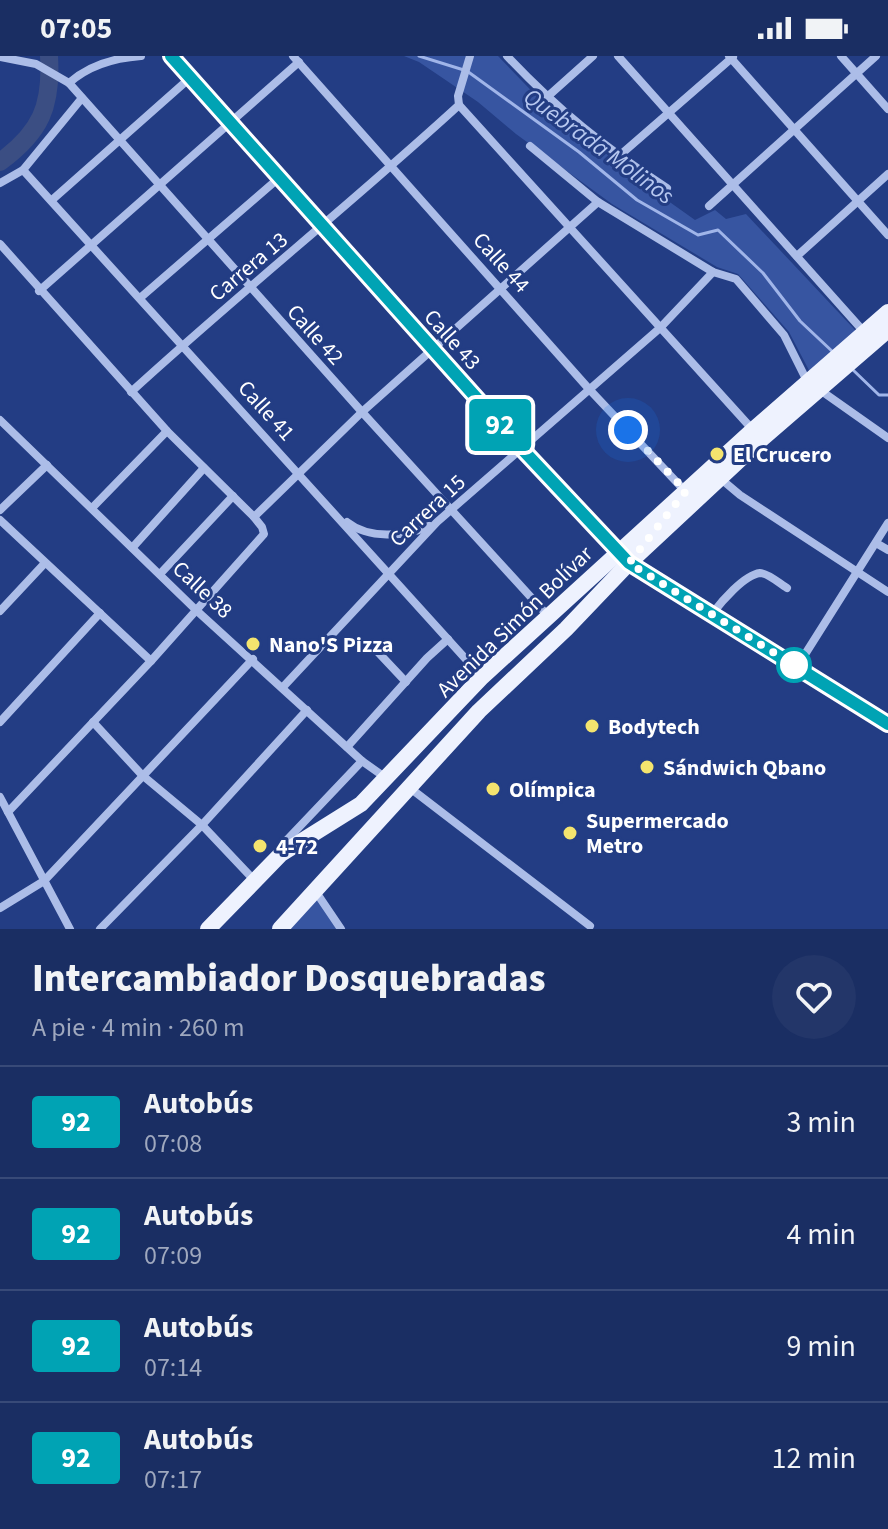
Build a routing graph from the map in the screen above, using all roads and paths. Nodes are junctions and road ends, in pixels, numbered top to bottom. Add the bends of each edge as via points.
1 (141, 56) edge
2 (170, 56) edge
3 (184, 56) edge
4 (507, 56) edge
5 (593, 56) edge
6 (618, 56) edge
7 (841, 56) edge
8 (876, 56) edge
9 (0, 57) edge
10 (731, 57) edge
11 (16, 58) edge
12 (108, 58) edge
13 (469, 58) edge
14 (296, 59) edge
15 (857, 73) junction
16 (191, 77) junction
17 (69, 83) junction
18 (82, 98) junction
19 (546, 98) junction
20 (459, 105) junction
21 (888, 109) edge
22 (667, 113) junction
23 (229, 121) junction
24 (794, 129) junction
25 (119, 142) junction
26 (530, 146) dead end
27 (619, 156) junction
28 (392, 166) junction
29 (23, 170) junction
30 (888, 174) edge
31 (280, 177) junction
32 (0, 183) edge
33 (159, 185) junction
34 (732, 185) junction
35 (667, 188) dead end
36 (52, 200) junction
37 (598, 202) junction
38 (857, 202) junction
39 (709, 206) dead end
40 (324, 225) junction
41 (570, 230) junction
42 (888, 235) edge
43 (207, 240) junction
44 (0, 244) edge
45 (92, 247) junction
46 (797, 256) junction
47 (713, 272) junction
48 (250, 288) junction
49 (502, 289) junction
50 (39, 291) junction
51 (140, 298) junction
52 (888, 312) edge
53 (660, 328) junction
54 (888, 330) edge
55 (865, 333) junction
56 (183, 344) junction
57 (433, 350) junction
58 (854, 351) junction
59 (813, 386) junction
60 (589, 389) junction
61 (131, 392) junction
62 (362, 412) junction
63 (0, 420) edge
64 (753, 430) junction
65 (167, 431) junction
66 (888, 438) edge
67 (522, 449) junction
68 (47, 465) junction
69 (204, 468) junction
70 (299, 473) junction
71 (721, 479) junction
72 (686, 491) junction
73 (233, 496) junction
74 (93, 507) junction
75 (0, 510) edge
76 (451, 511) junction
77 (335, 514) junction
78 (254, 517) junction
79 (0, 520) edge
80 (437, 522) junction
81 (888, 523) edge
82 (876, 543) junction
83 (133, 547) junction
84 (888, 550) edge
85 (624, 557) junction
86 (44, 564) junction
87 (857, 573) junction
88 (160, 574) junction
89 (387, 574) junction
90 (787, 588) dead end
91 (888, 592) edge
92 (196, 610) junction
93 (0, 611) edge
94 (100, 613) junction
95 (712, 614) junction
96 (549, 617) junction
97 (448, 639) junction
98 (375, 649) dead end
99 (253, 659) junction
100 (151, 661) junction
101 (797, 667) junction
102 (482, 677) junction
103 (406, 682) junction
104 (283, 687) junction
105 (307, 710) junction
106 (887, 721) edge
107 (0, 722) edge
108 (93, 722) junction
109 (347, 747) junction
110 (362, 761) junction
111 (142, 775) junction
112 (387, 779) junction
113 (410, 788) junction
114 (0, 797) edge
115 (8, 812) junction
116 (202, 825) junction
117 (281, 854) junction
118 (254, 880) junction
119 (44, 881) junction
120 (316, 892) junction
121 (0, 908) edge
122 (590, 926) dead end
123 (70, 929) edge
124 (100, 929) edge
125 (208, 929) edge
126 (280, 929) edge
127 (341, 929) edge

1 - 12 street
2 - 3 street
2 - 16 street, Calle 43
4 - 19 street
5 - 19 street
6 - 22 street
7 - 15 street
8 - 15 street
9 - 11 street, Calle 42
10 - 22 street
10 - 24 street
11 - 17 street, Calle 42
12 - 17 street
13 - 20 street
14 - 23 street
14 - 28 street, Calle 44
15 - 21 street
15 - 24 street
16 - 23 street, Calle 43
16 - 25 street
17 - 18 street, Calle 42
18 - 25 street, Calle 42
18 - 29 street
19 - 27 street
20 - 28 street, Carrera 13
20 - 41 street
22 - 27 street
22 - 34 street
23 - 31 street, Calle 43
23 - 33 street
24 - 34 street
24 - 38 street
25 - 33 street, Calle 42
25 - 36 street
26 - 37 street
27 - 35 street
28 - 40 street, Carrera 13
28 - 49 street, Calle 44
29 - 32 street
29 - 36 street, Calle 41
30 - 38 street
31 - 40 street, Calle 43
31 - 43 street
33 - 43 street, Calle 42
33 - 45 street
34 - 39 street
34 - 46 street
36 - 45 street, Calle 41
37 - 41 street
37 - 47 street
38 - 42 street
38 - 46 street
40 - 48 street, Carrera 13
40 - 57 street, Calle 43
41 - 49 street
41 - 53 street
43 - 48 street, Calle 42
43 - 51 street
44 - 50 street
45 - 50 street
45 - 51 street, Calle 41
46 - 55 street
47 - 53 street, Carrera 15
47 - 59 street via 736,279 784,335
48 - 56 street, Carrera 13
48 - 62 street, Calle 42
49 - 57 street
49 - 60 street, Calle 44
50 - 61 street
51 - 56 street, Calle 41
52 - 55 main road, Avenida Simón Bolívar
53 - 60 street, Carrera 15
53 - 64 street
54 - 58 main road, Avenida Simón Bolívar
55 - 58 main road, Avenida Simón Bolívar
56 - 61 street, Carrera 13
56 - 70 street, Calle 41
57 - 62 street
57 - 67 street, Calle 43
58 - 59 main road, Avenida Simón Bolívar
59 - 64 main road, Avenida Simón Bolívar
59 - 66 street
59 - 71 main road, Avenida Simón Bolívar
60 - 67 street, Carrera 15
60 - 72 street, Calle 44
61 - 65 street
62 - 70 street
62 - 76 street, Calle 42
63 - 68 street, Calle 38
64 - 72 main road, Avenida Simón Bolívar
65 - 69 street
65 - 74 street
67 - 76 street, Carrera 15
67 - 85 street, Calle 43
68 - 74 street, Calle 38
68 - 75 street
69 - 73 street
69 - 83 street
70 - 77 street, Calle 41
70 - 78 street
71 - 85 main road, Avenida Simón Bolívar
71 - 87 street
72 - 85 main road, Avenida Simón Bolívar
73 - 78 street
73 - 88 street
74 - 83 street, Calle 38
76 - 80 street, Carrera 15
76 - 96 street, Calle 42
77 - 80 street via 353,527 385,534
77 - 89 street, Calle 41
78 - 92 street via 264,534
79 - 86 street
80 - 89 street, Carrera 15
81 - 82 street
82 - 84 street
82 - 87 street
83 - 88 street, Calle 38
85 - 95 street, Calle 43
85 - 96 main road, Avenida Simón Bolívar
85 - 113 main road, Avenida Simón Bolívar via 566,629 479,711
86 - 93 street
86 - 94 street
87 - 91 street
87 - 101 street
88 - 92 street, Calle 38
89 - 97 street, Calle 41
89 - 104 street, Carrera 15
90 - 95 street via 757,574 731,591
92 - 99 street, Calle 38
92 - 100 street
94 - 100 street
94 - 107 street
95 - 101 street, Calle 43
96 - 102 main road, Avenida Simón Bolívar
97 - 102 street, Calle 41
97 - 103 street
98 - 103 street
99 - 104 street, Calle 38
99 - 111 street
100 - 108 street
101 - 106 street, Calle 43
102 - 112 main road, Avenida Simón Bolívar
103 - 109 street
104 - 105 street, Calle 38
105 - 109 street, Calle 38
105 - 116 street
108 - 111 street
108 - 115 street
109 - 110 street, Calle 38
110 - 112 street, Calle 38
110 - 117 street via 284,843
111 - 116 street
111 - 119 street
112 - 117 main road, Avenida Simón Bolívar via 350,812
113 - 120 main road, Avenida Simón Bolívar
113 - 122 street
114 - 115 street
115 - 119 street
116 - 118 street
116 - 124 street
117 - 118 main road, Avenida Simón Bolívar
118 - 125 main road, Avenida Simón Bolívar
119 - 121 street
119 - 123 street
120 - 126 main road, Avenida Simón Bolívar
120 - 127 street

